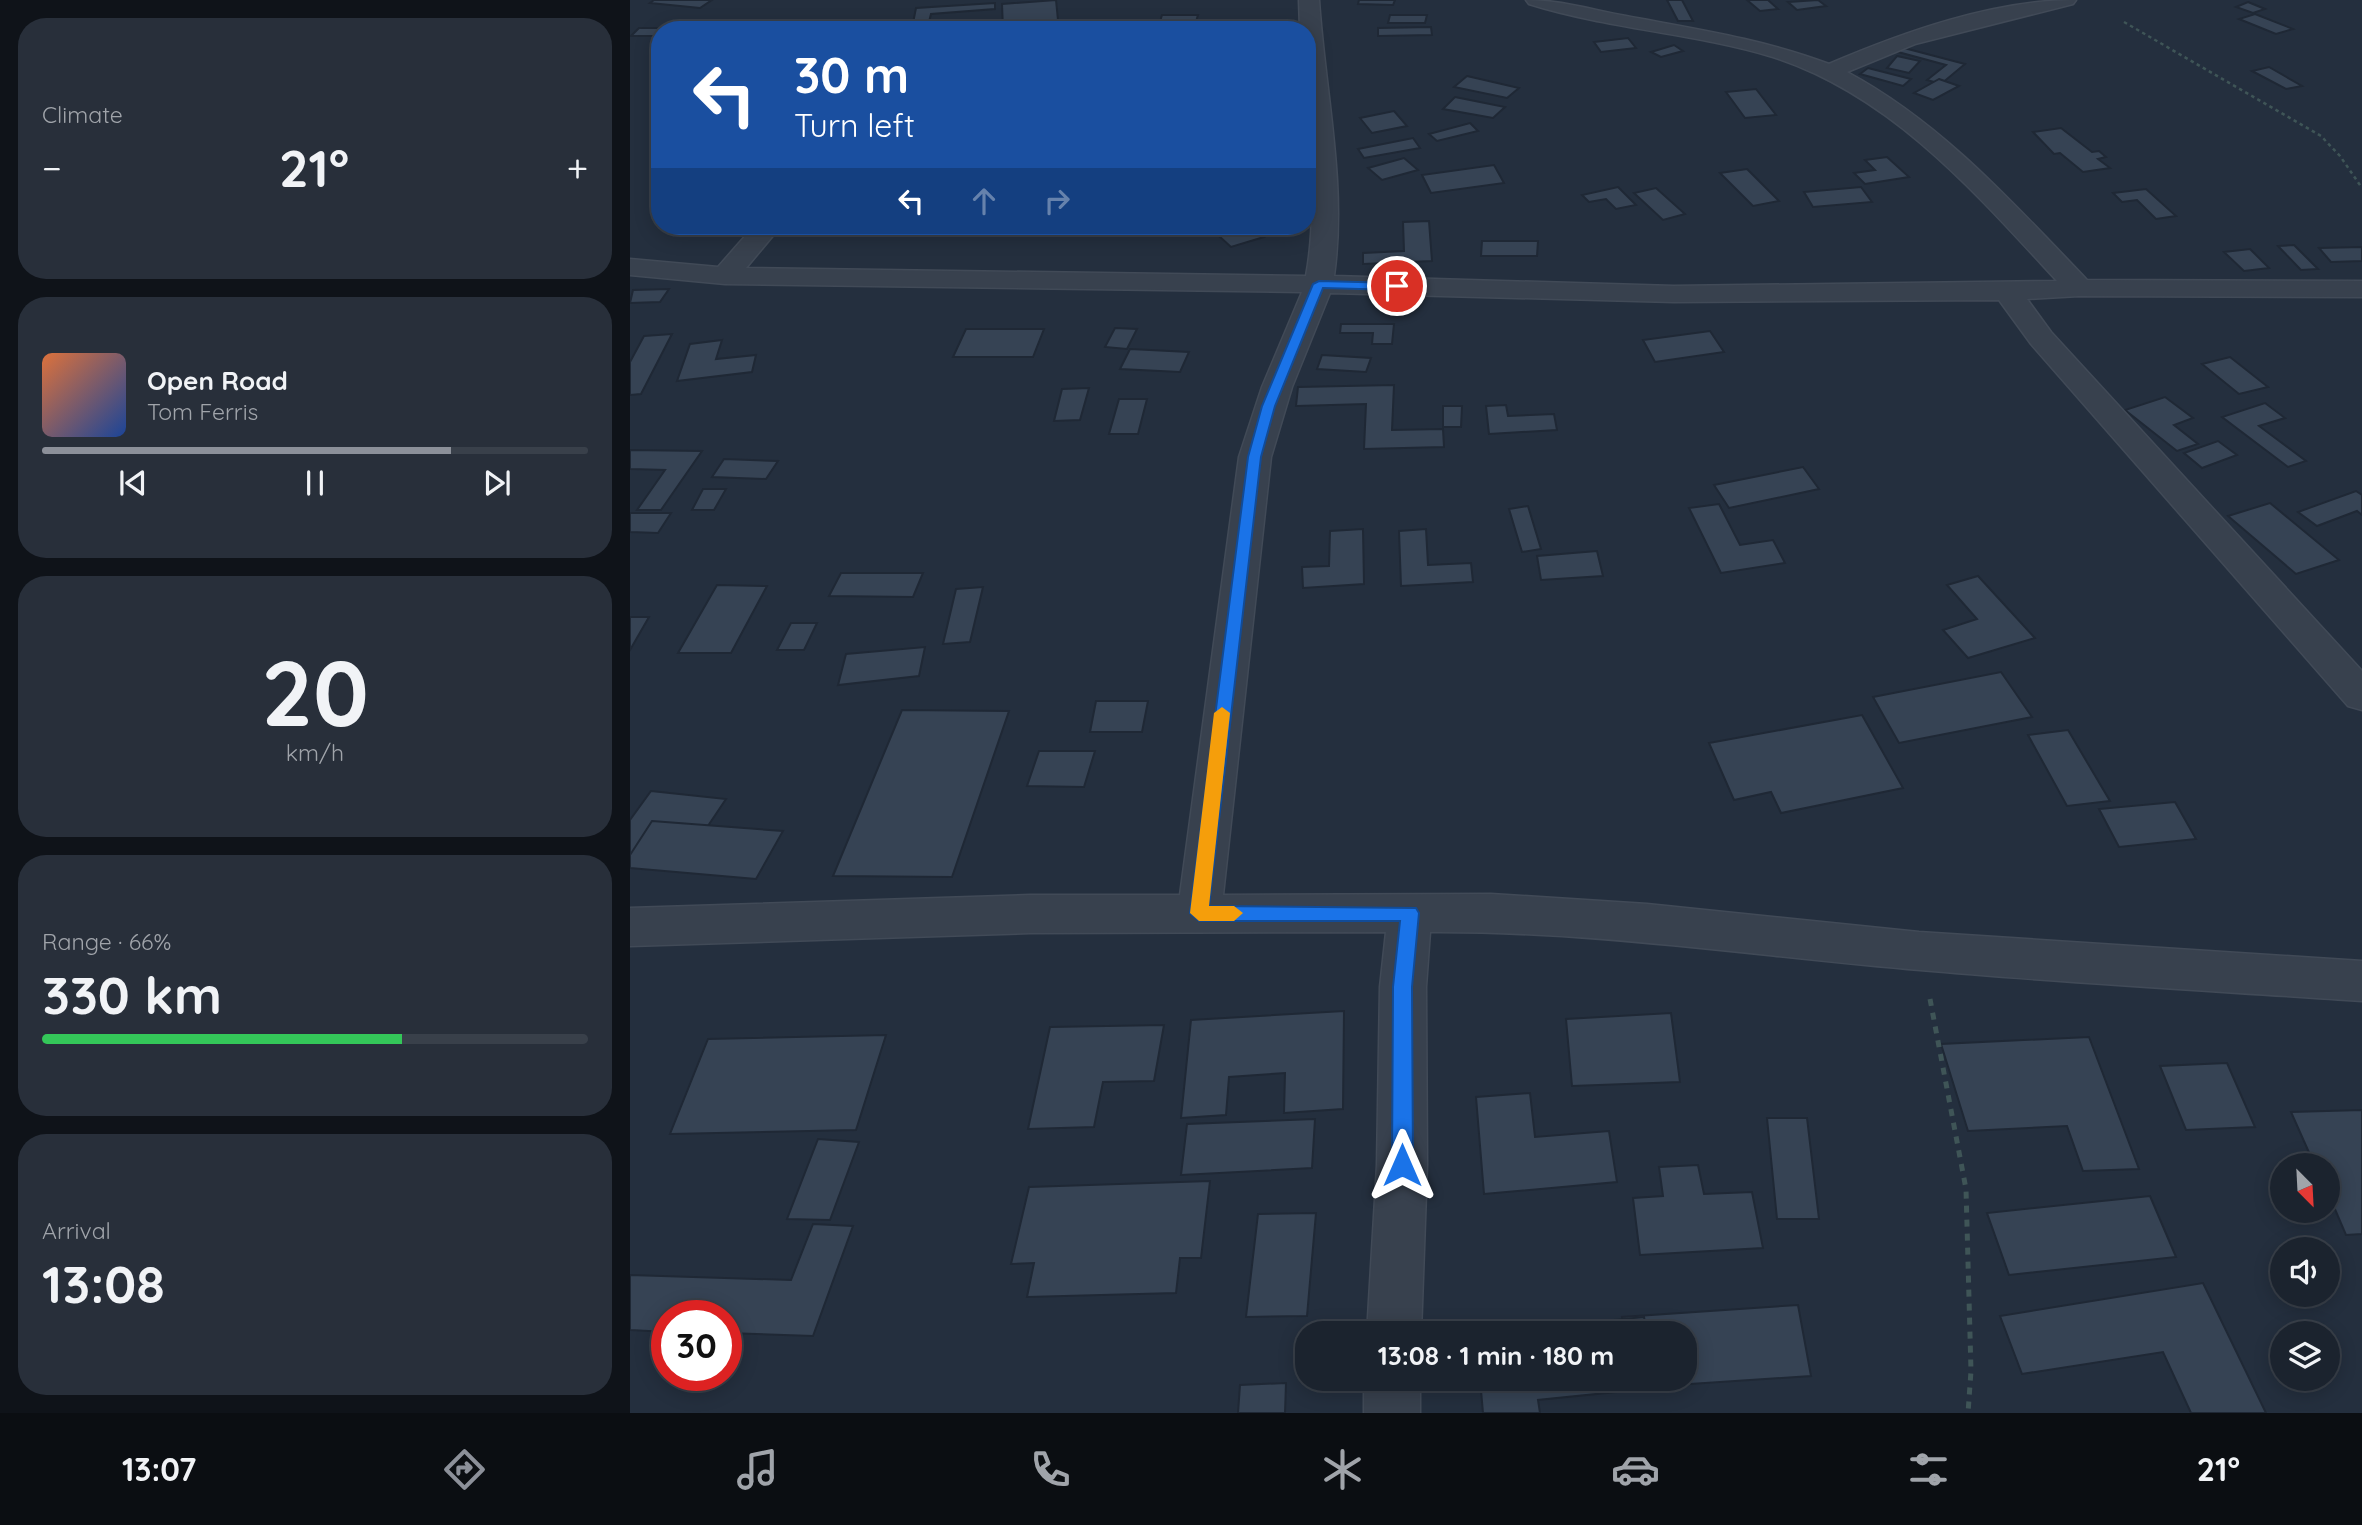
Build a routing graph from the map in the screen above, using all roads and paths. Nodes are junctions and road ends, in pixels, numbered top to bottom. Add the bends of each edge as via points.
1 (1309, 0) edge
2 (1536, 0) edge
3 (2066, 0) edge
4 (1310, 21) edge
5 (2124, 22) dead end
6 (1828, 72) junction
7 (1316, 109) edge
8 (2362, 188) edge
9 (760, 235) edge
10 (630, 267) edge
11 (725, 276) junction
12 (1319, 284) junction
13 (2079, 288) junction
14 (2362, 289) edge
15 (2007, 292) junction
16 (2362, 696) edge
17 (1199, 913) junction
18 (1410, 913) junction
19 (630, 927) edge
20 (1919, 951) junction
21 (2362, 981) edge
22 (1395, 1321) edge
23 (1392, 1391) edge
24 (1392, 1413) edge
25 (1968, 1413) edge

1 - 4 street
2 - 6 street via 1589,17 1767,49
3 - 6 street via 1907,39
5 - 8 path via 2321,136
6 - 13 street via 1944,149
7 - 12 street via 1325,180
9 - 11 street
10 - 11 street
11 - 12 street
12 - 15 street via 1674,294
12 - 17 street via 1268,406 1255,457
13 - 14 street
13 - 15 street
15 - 16 street via 2041,338
17 - 18 street
17 - 19 street
18 - 20 street via 1647,923
18 - 22 street via 1403,987
20 - 21 street
20 - 25 path via 1966,1189
23 - 24 street

